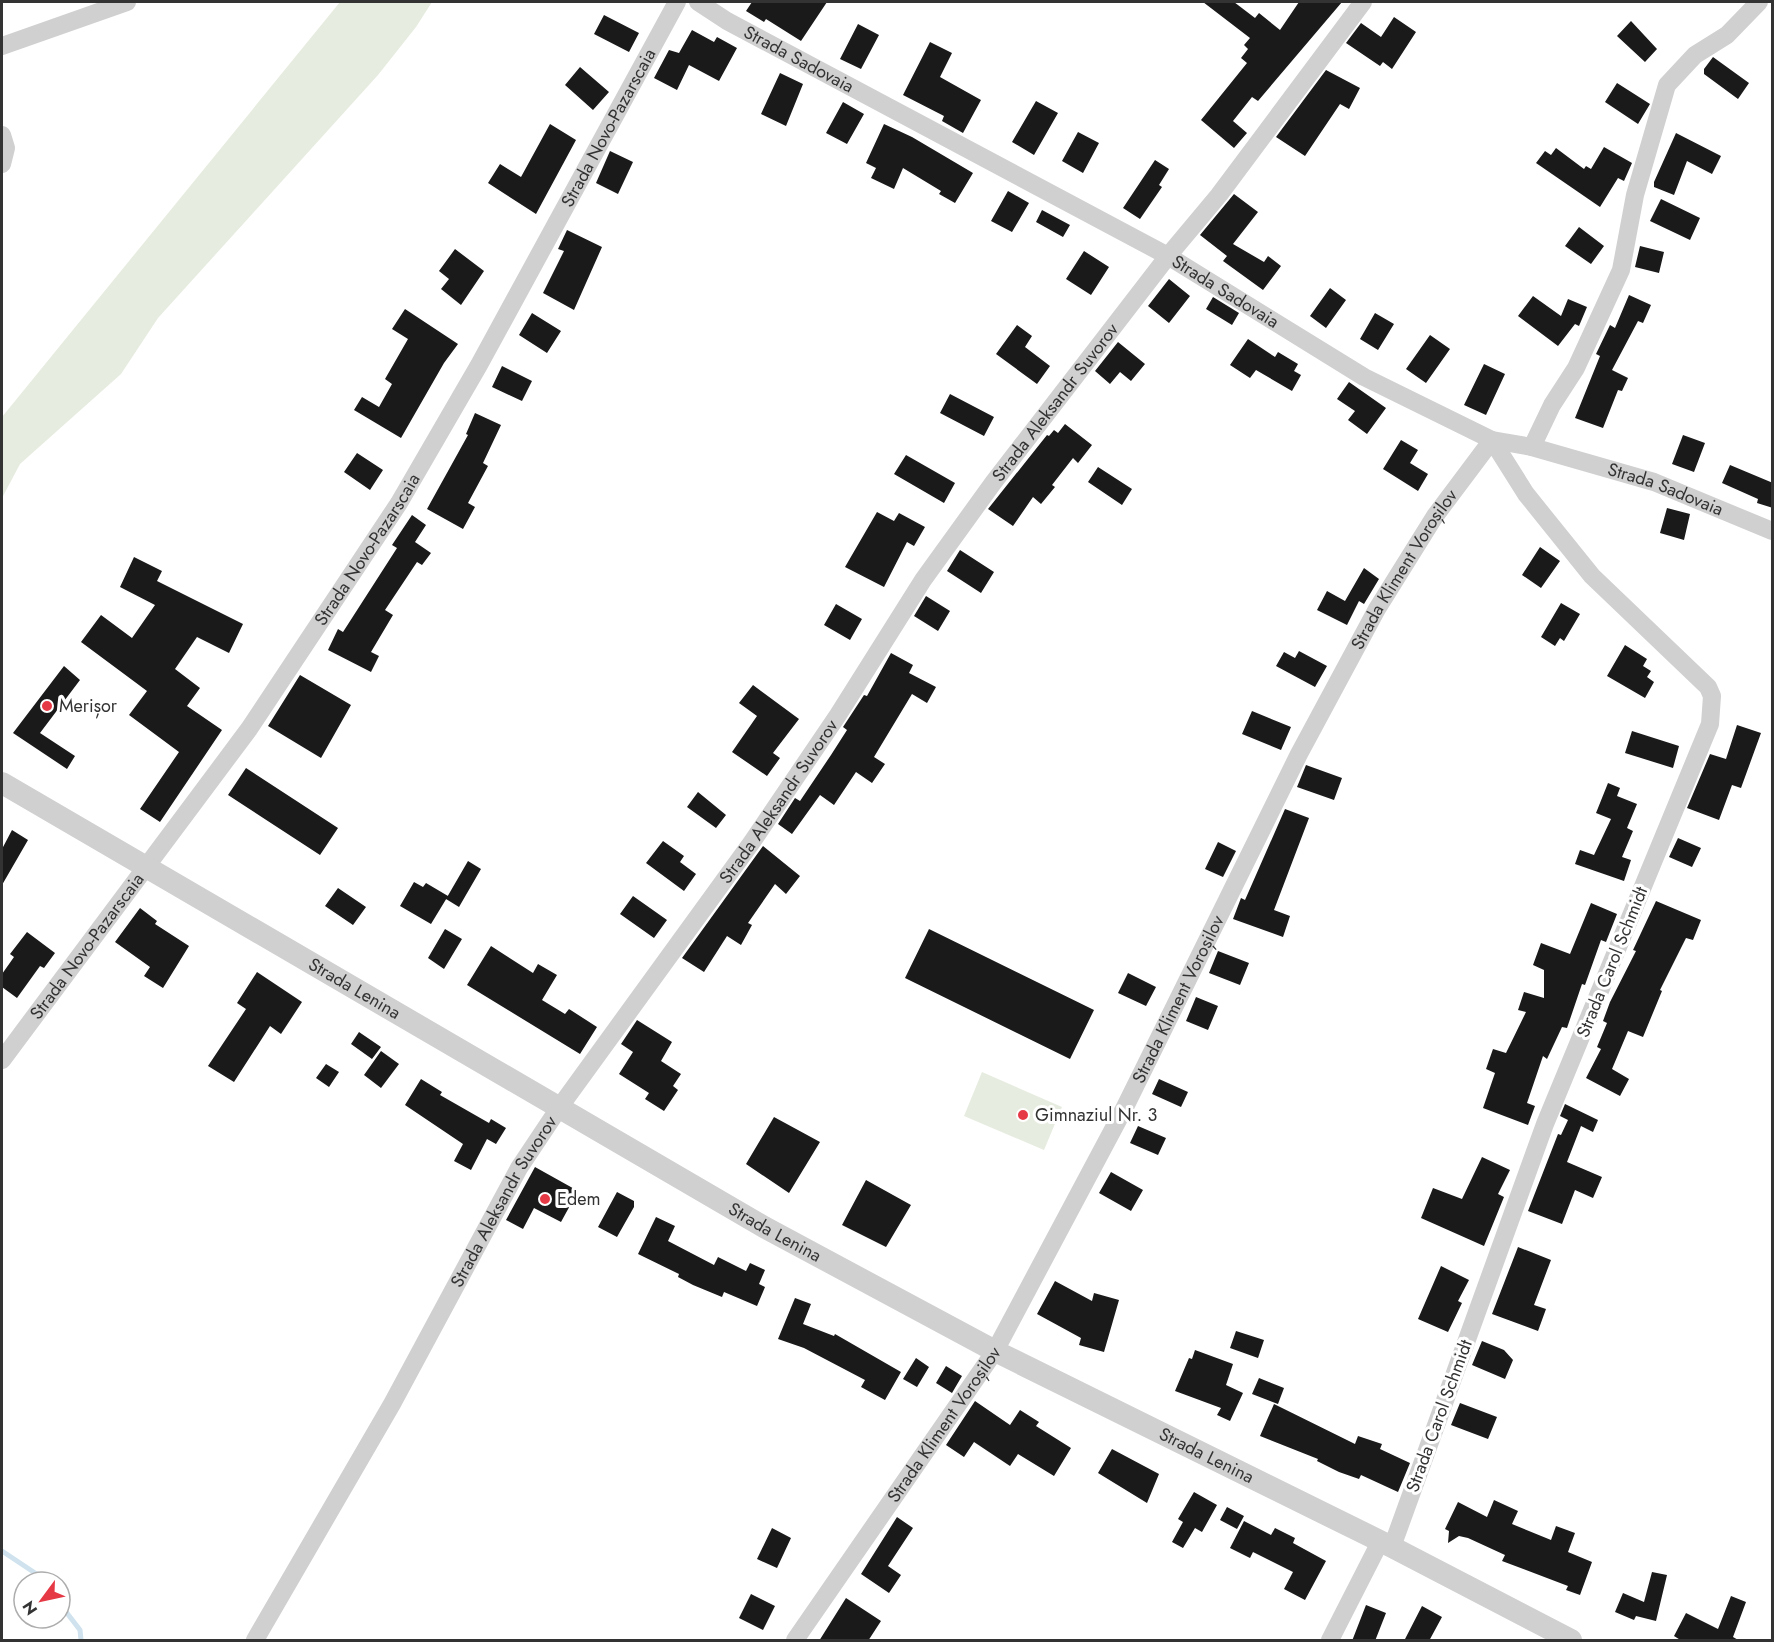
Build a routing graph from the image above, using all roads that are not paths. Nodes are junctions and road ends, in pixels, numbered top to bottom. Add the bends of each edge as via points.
1 (128, 2) edge
2 (677, 2) edge
3 (698, 2) edge
4 (1362, 2) edge
5 (1759, 2) edge
6 (2, 46) edge
7 (2, 135) edge
8 (2, 164) edge
9 (1168, 256) junction
10 (1492, 440) junction
11 (1532, 447) junction
12 (1773, 531) edge
13 (2, 783) edge
14 (145, 867) junction
15 (2, 1060) edge
16 (559, 1108) junction
17 (995, 1351) junction
18 (1386, 1545) junction
19 (255, 1641) edge
20 (795, 1641) edge
21 (1330, 1641) edge
22 (1571, 1641) edge

1 - 6 street
2 - 14 street, Strada Novo-Pazarscaia via 399,503 249,729
3 - 9 street, Strada Sadovaia
4 - 9 street, Strada Aleksandr Suvorov via 1219,195
5 - 11 street via 1727,35 1695,55 1668,85 1635,195 1621,270 1576,368
7 - 8 street via 6,148
9 - 10 street, Strada Sadovaia via 1364,377
9 - 16 street, Strada Aleksandr Suvorov via 986,493 924,580 752,842
10 - 11 street, Strada Sadovaia
10 - 17 street, Strada Kliment Voroșilov via 1435,516 1377,609 1299,754 1125,1107
10 - 18 street, Strada Carol Schmidt via 1526,494 1592,576 1698,676 1712,696 1712,709 1710,724 1545,1124
11 - 12 street, Strada Sadovaia via 1654,482
13 - 14 street, Strada Lenina
14 - 15 street, Strada Novo-Pazarscaia
14 - 16 street, Strada Lenina
16 - 17 street, Strada Lenina via 764,1227
16 - 19 street, Strada Aleksandr Suvorov via 519,1168 392,1404
17 - 18 street, Strada Lenina
17 - 20 street, Strada Kliment Voroșilov
18 - 21 street, Strada Carol Schmidt
18 - 22 street, Strada Lenina

